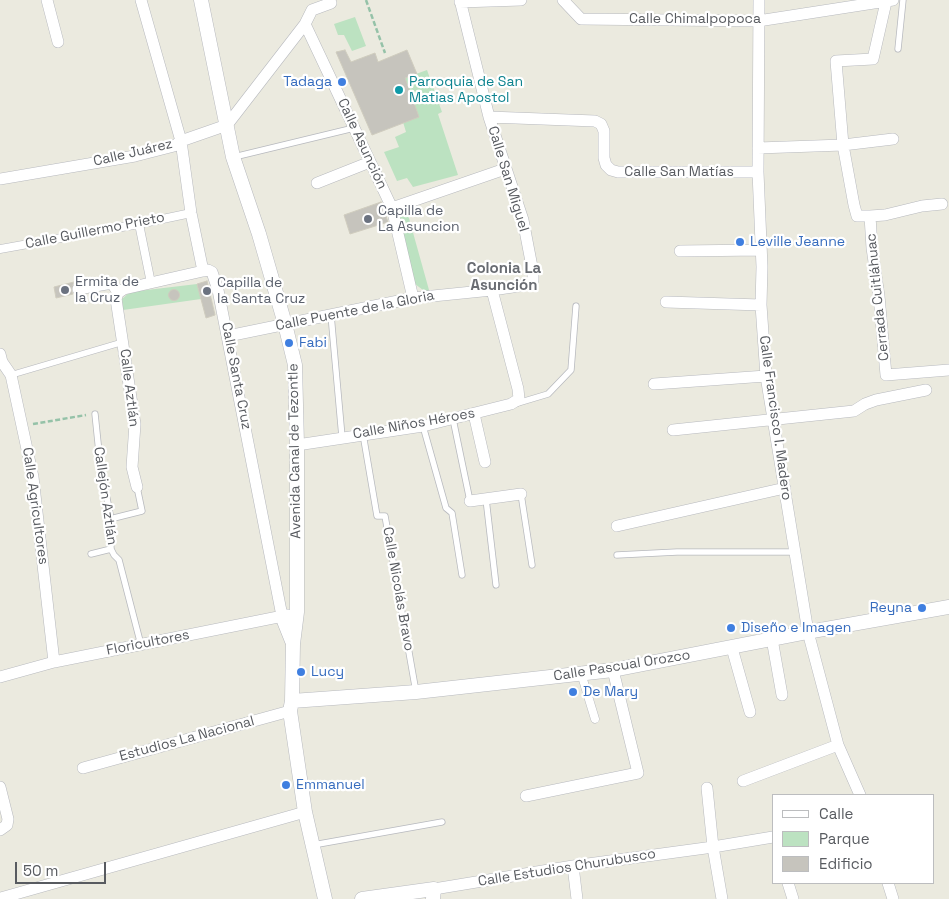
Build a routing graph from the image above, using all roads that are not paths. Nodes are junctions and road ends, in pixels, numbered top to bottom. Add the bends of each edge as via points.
1 (47, 0) edge
2 (140, 0) edge
3 (201, 0) edge
4 (521, 0) edge
5 (563, 0) edge
6 (759, 0) edge
7 (903, 0) edge
8 (460, 1) edge
9 (889, 1) edge
10 (331, 3) dead end
11 (758, 20) junction
12 (305, 24) junction
13 (58, 42) dead end
14 (898, 49) dead end
15 (489, 117) junction
16 (227, 125) junction
17 (354, 128) junction
18 (893, 139) dead end
19 (181, 141) junction
20 (843, 145) junction
21 (758, 148) junction
22 (233, 157) junction
23 (370, 162) junction
24 (505, 170) junction
25 (758, 172) junction
26 (0, 179) edge
27 (316, 183) dead end
28 (942, 204) dead end
29 (392, 208) junction
30 (191, 213) junction
31 (870, 216) junction
32 (139, 224) junction
33 (0, 249) edge
34 (761, 250) junction
35 (680, 251) dead end
36 (203, 271) junction
37 (533, 272) joint
38 (151, 283) junction
39 (78, 289) dead end
40 (492, 290) junction
41 (118, 293) junction
42 (413, 298) junction
43 (666, 302) dead end
44 (761, 305) junction
45 (576, 306) dead end
46 (330, 315) junction
47 (285, 324) junction
48 (228, 336) junction
49 (123, 342) junction
50 (0, 354) edge
51 (949, 370) edge
52 (12, 375) junction
53 (766, 376) junction
54 (0, 380) edge
55 (654, 384) dead end
56 (926, 390) dead end
57 (511, 404) junction
58 (95, 414) road end
59 (474, 414) junction
60 (453, 419) junction
61 (774, 419) junction
62 (423, 426) junction
63 (673, 430) dead end
64 (363, 434) junction
65 (342, 437) junction
66 (297, 445) junction
67 (485, 462) dead end
68 (137, 487) joint
69 (785, 488) junction
70 (521, 494) joint
71 (486, 499) junction
72 (470, 501) joint
73 (110, 519) junction
74 (618, 526) dead end
75 (111, 548) junction
76 (795, 552) junction
77 (91, 554) dead end
78 (617, 555) dead end
79 (532, 565) dead end
80 (462, 575) dead end
81 (496, 586) dead end
82 (949, 607) edge
83 (297, 612) junction
84 (282, 616) junction
85 (808, 632) junction
86 (772, 639) junction
87 (293, 644) junction
88 (141, 645) junction
89 (732, 648) junction
90 (54, 662) junction
91 (613, 670) junction
92 (581, 673) junction
93 (0, 677) edge
94 (416, 692) junction
95 (782, 695) dead end
96 (291, 706) junction
97 (750, 712) dead end
98 (595, 719) dead end
99 (838, 745) junction
100 (83, 768) dead end
101 (743, 781) dead end
102 (0, 786) edge
103 (706, 788) dead end
104 (860, 794) edge
105 (526, 796) dead end
106 (305, 812) junction
107 (442, 822) dead end
108 (0, 830) edge
109 (772, 836) edge
110 (312, 845) junction
111 (713, 847) junction
112 (573, 866) junction
113 (788, 884) edge
114 (888, 884) edge
115 (433, 894) edge
116 (1, 898) edge
117 (325, 899) edge
118 (362, 899) edge
119 (577, 899) edge
120 (722, 899) edge
121 (793, 899) edge
122 (892, 899) edge

1 - 13 street
2 - 19 street, Calle Santa Cruz
3 - 16 street, Avenida Canal de Tezontle
4 - 8 street
5 - 11 street, Calle Chimalpopoca via 581,19
6 - 11 street, Calle Francisco I. Madero
7 - 14 lane
8 - 15 street, Calle San Miguel
9 - 11 street, Calle Chimalpopoca
9 - 20 street via 873,59 836,62
10 - 12 street via 312,10
11 - 21 street, Calle Francisco I. Madero
12 - 16 street
12 - 17 street, Calle Asunción
15 - 24 street, Calle San Miguel
15 - 25 street, Calle San Matías via 595,121 604,131 606,166 618,172
16 - 19 street, Calle Juárez
16 - 22 street, Avenida Canal de Tezontle
17 - 22 lane
17 - 23 street, Calle Asunción
18 - 20 street
19 - 26 street, Calle Juárez via 174,146 135,156
19 - 30 street, Calle Santa Cruz
20 - 21 street
20 - 31 street via 857,216
21 - 25 street, Calle Francisco I. Madero
22 - 47 street, Avenida Canal de Tezontle via 260,234
23 - 27 street
23 - 29 street, Calle Asunción
24 - 29 street
24 - 37 street, Calle San Miguel via 523,220
25 - 34 street, Calle Francisco I. Madero
28 - 31 street
29 - 42 street, Calle Asunción
30 - 32 street, Calle Guillermo Prieto
30 - 36 street, Calle Santa Cruz
31 - 51 street, Cerrada Cuitláhuac via 886,376
32 - 33 street, Calle Guillermo Prieto
32 - 38 street
34 - 35 street
34 - 44 street, Calle Francisco I. Madero
36 - 38 street
36 - 48 street, Calle Santa Cruz via 212,272
37 - 40 street, Calle Puente de la Gloria via 533,280 526,285
38 - 41 street
39 - 41 street via 112,283
40 - 42 street, Calle Puente de la Gloria
40 - 57 street via 518,389 519,399
41 - 49 street, Calle Aztlán via 116,299
42 - 46 street, Calle Puente de la Gloria
43 - 44 street
44 - 53 street, Calle Francisco I. Madero
45 - 57 lane via 571,370 548,394
46 - 47 street, Calle Puente de la Gloria
46 - 65 lane
47 - 48 street, Calle Puente de la Gloria
47 - 66 street, Avenida Canal de Tezontle via 295,365
48 - 84 street, Calle Santa Cruz
49 - 52 lane
49 - 68 street, Calle Aztlán via 135,424 132,467
50 - 52 street, Calle Agricultores
52 - 54 street
52 - 90 street, Calle Agricultores via 33,477
53 - 55 street
53 - 61 street, Calle Francisco I. Madero
56 - 61 street via 876,400 854,411
57 - 59 street, Calle Niños Héroes
58 - 73 lane, Callejón Aztlán
59 - 60 street, Calle Niños Héroes
59 - 67 street
60 - 62 street, Calle Niños Héroes
60 - 72 lane
61 - 63 street
61 - 69 street, Calle Francisco I. Madero
62 - 64 street, Calle Niños Héroes
62 - 80 lane via 446,508 452,513
64 - 65 street, Calle Niños Héroes
64 - 94 lane, Calle Nicolás Bravo via 377,516 385,516
65 - 66 street, Calle Niños Héroes
66 - 83 street, Avenida Canal de Tezontle
68 - 73 lane, Calle Aztlán via 142,511
69 - 74 street
69 - 76 street, Calle Francisco I. Madero
70 - 71 street
70 - 79 lane
71 - 72 street
71 - 81 lane
73 - 75 lane, Callejón Aztlán
75 - 77 lane
75 - 88 lane, Callejón Aztlán via 119,560
76 - 78 lane
76 - 85 street, Calle Francisco I. Madero
82 - 85 street, Calle Pascual Orozco
83 - 84 street, Floricultores
83 - 87 street, Avenida Canal de Tezontle
84 - 87 street, Avenida Canal de Tezontle
84 - 88 street, Floricultores
85 - 86 street, Calle Pascual Orozco
85 - 99 street, Calle Francisco I. Madero
86 - 89 street, Calle Pascual Orozco
86 - 95 street
87 - 96 street, Avenida Canal de Tezontle
88 - 90 street, Floricultores
89 - 91 street, Calle Pascual Orozco
89 - 97 street
90 - 93 street, Floricultores
91 - 92 street, Calle Pascual Orozco
91 - 105 street via 638,773
92 - 94 street, Calle Pascual Orozco
92 - 98 street
94 - 96 street, Calle Pascual Orozco
96 - 100 street, Estudios La Nacional
96 - 106 street, Avenida Canal de Tezontle
99 - 101 street
99 - 104 street, Calle Francisco I. Madero
102 - 108 street via 8,819 7,825
103 - 111 street
106 - 110 street, Avenida Canal de Tezontle
106 - 116 street
107 - 110 lane
109 - 111 street, Calle Estudios Churubusco
110 - 117 street, Avenida Canal de Tezontle
111 - 112 street, Calle Estudios Churubusco
111 - 120 street
112 - 115 street, Calle Estudios Churubusco
112 - 119 street
113 - 121 street
114 - 122 street
115 - 118 street, Calle Estudios Churubusco

